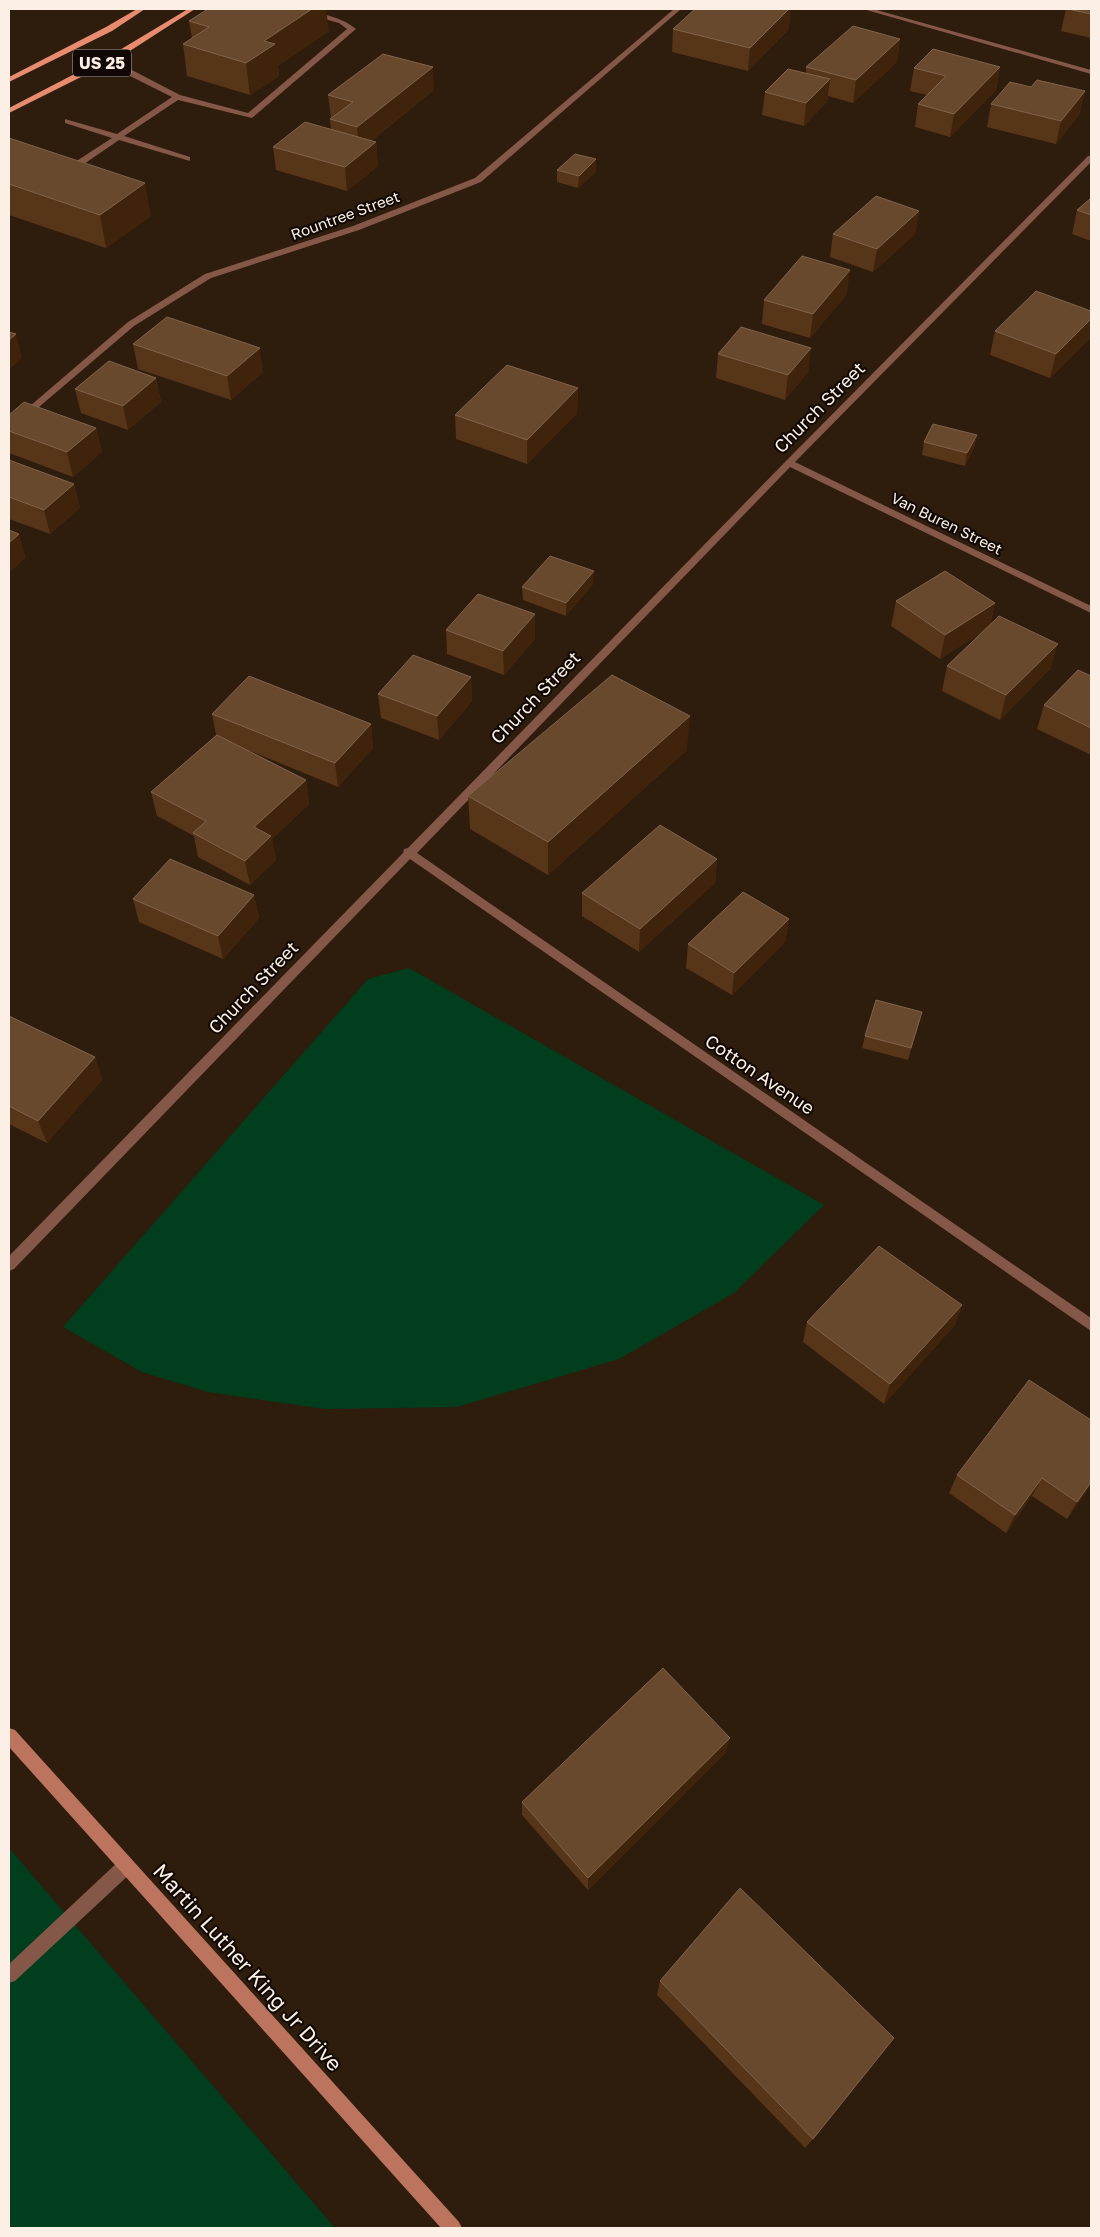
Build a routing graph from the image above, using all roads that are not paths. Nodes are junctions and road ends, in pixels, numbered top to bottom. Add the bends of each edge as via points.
1 (142, 9) edge
2 (192, 9) edge
3 (291, 9) edge
4 (678, 9) edge
5 (866, 9) edge
6 (104, 62) junction
7 (1091, 72) edge
8 (9, 80) edge
9 (177, 97) junction
10 (9, 111) edge
11 (68, 121) dead end
12 (118, 138) junction
13 (1091, 158) edge
14 (187, 159) dead end
15 (87, 167) edge
16 (9, 428) edge
17 (789, 462) junction
18 (1091, 610) edge
19 (408, 852) junction
20 (9, 1265) edge
21 (1091, 1326) edge
22 (9, 1736) edge
23 (126, 1866) junction
24 (9, 1975) edge
25 (453, 2228) edge

1 - 8 main road, US 25 via 110,29
2 - 6 main road, US 25
3 - 9 street via 341,22 352,29 249,116
4 - 16 street, Rountree Street via 478,180 356,228 208,276 131,324
5 - 7 street
6 - 9 street
6 - 10 main road, US 25
9 - 12 street
11 - 12 street
12 - 14 street
12 - 15 street via 74,163
13 - 17 street, Church Street
17 - 18 street, Van Buren Street
17 - 19 street, Church Street
19 - 20 street, Church Street
19 - 21 street, Cotton Avenue
22 - 23 street, Martin Luther King Jr Drive
23 - 24 street
23 - 25 street, Martin Luther King Jr Drive

